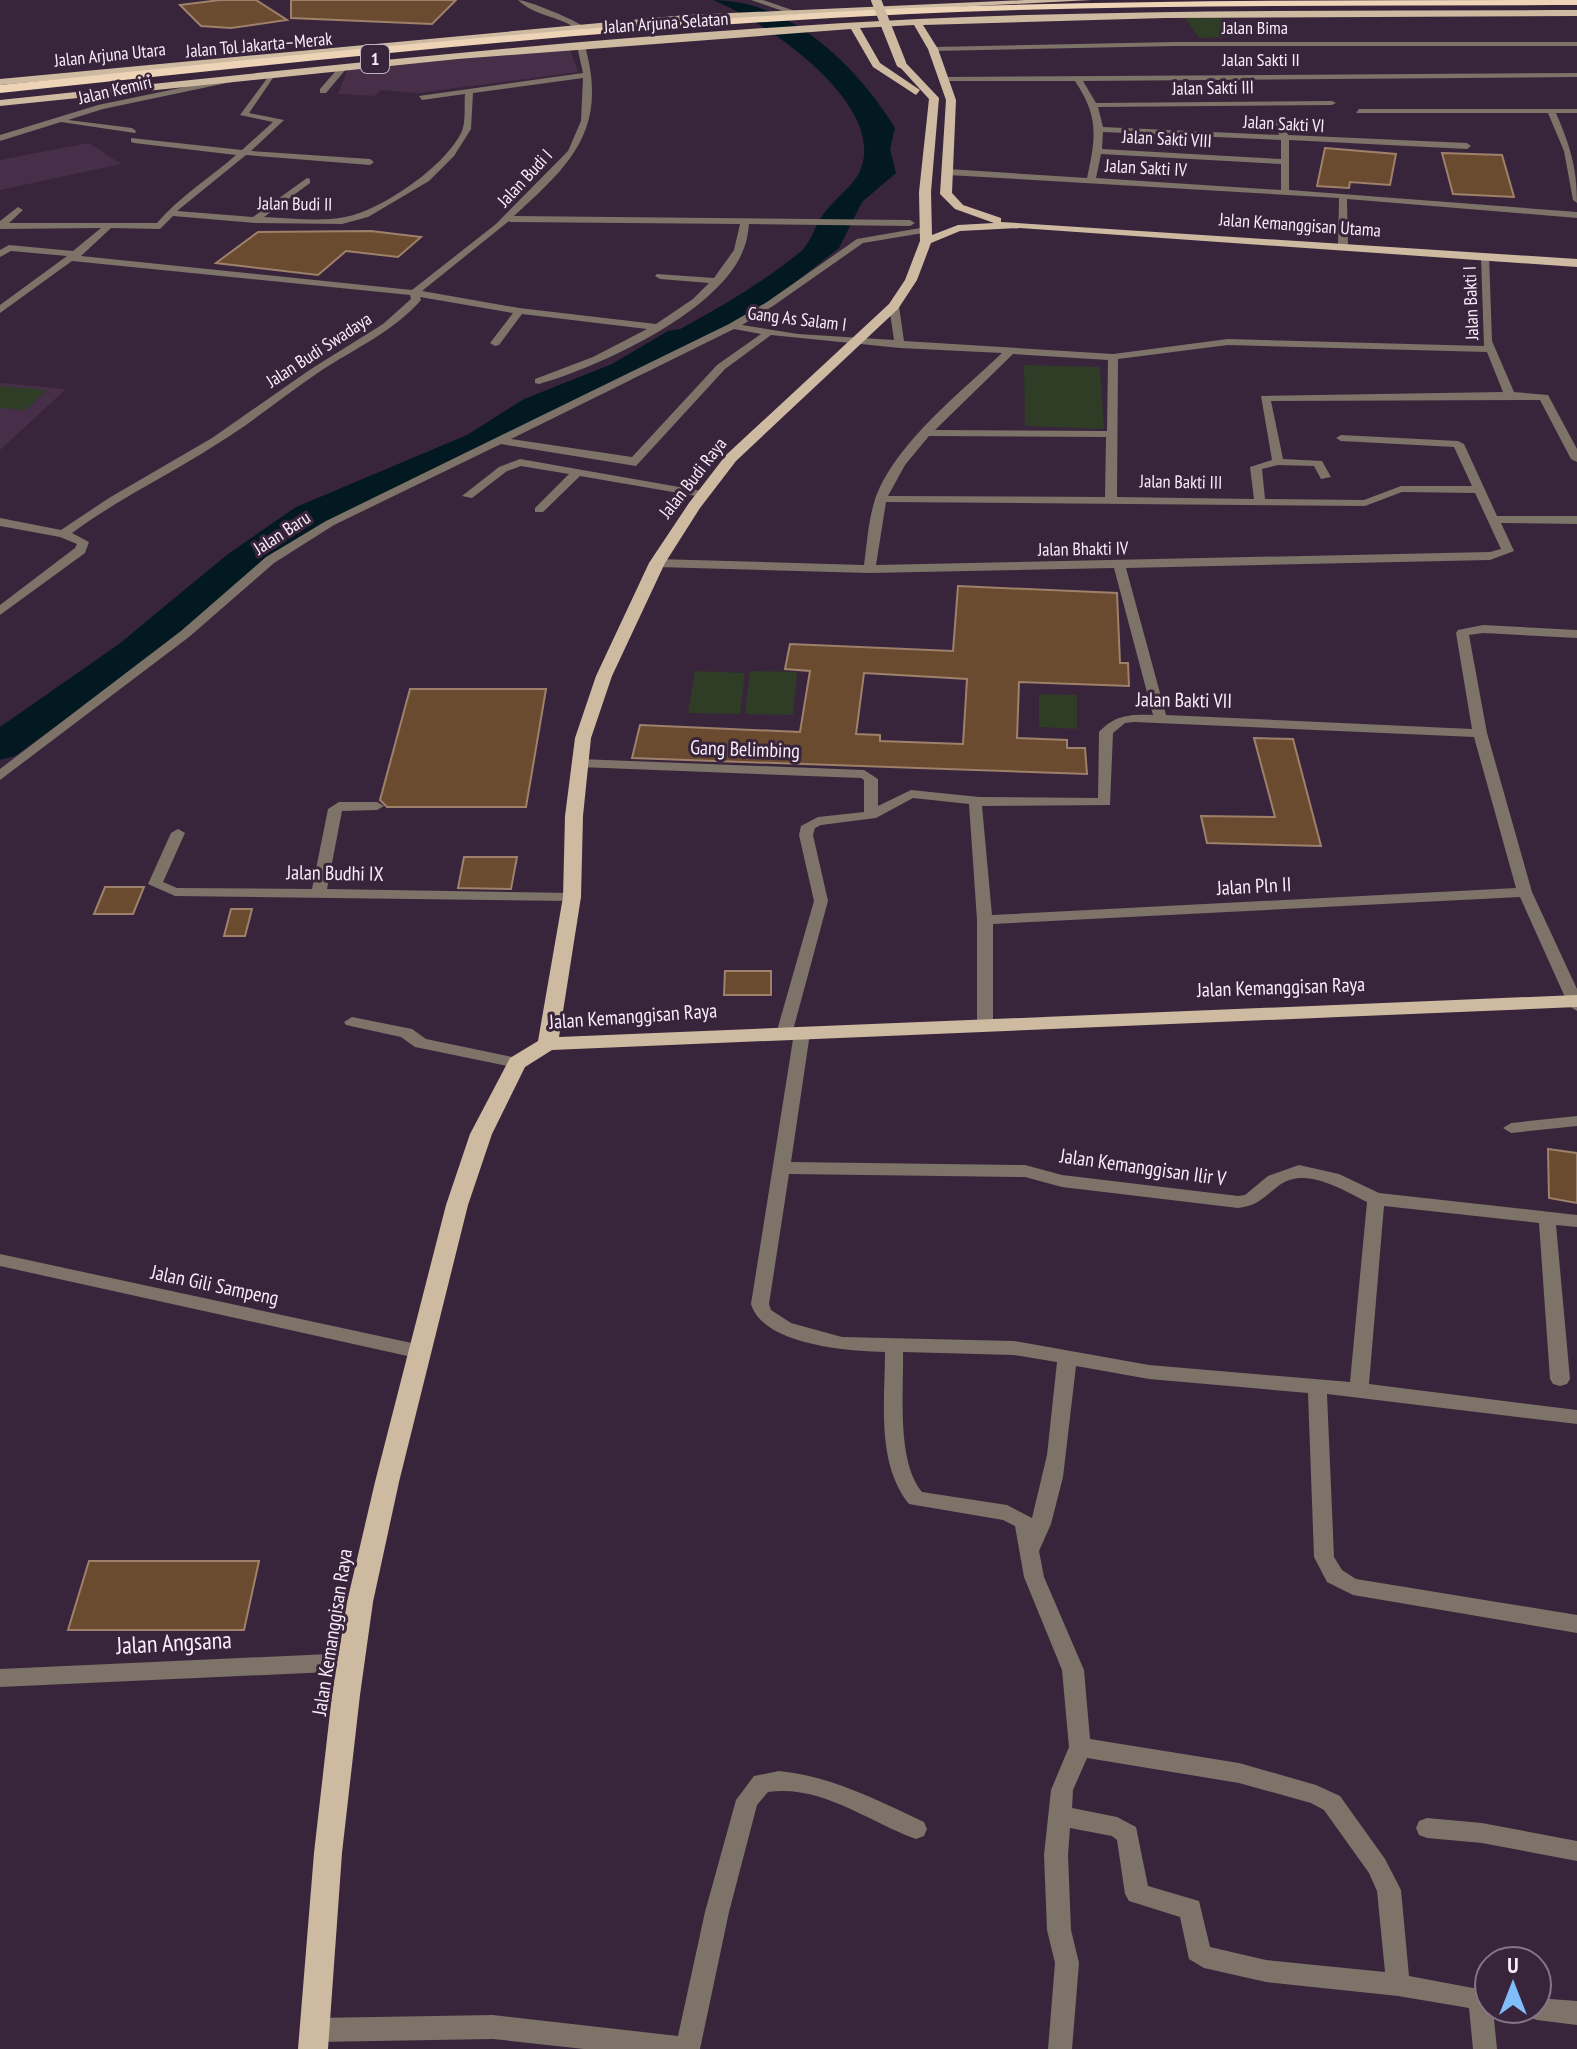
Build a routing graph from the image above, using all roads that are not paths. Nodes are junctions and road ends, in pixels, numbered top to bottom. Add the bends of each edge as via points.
1 (522, 0) edge
2 (755, 0) edge
3 (876, 0) edge
4 (1086, 0) edge
5 (1577, 2) edge
6 (898, 3) edge
7 (845, 4) edge
8 (1577, 11) edge
9 (724, 18) junction
10 (797, 19) junction
11 (917, 22) junction
12 (854, 26) junction
13 (580, 27) junction
14 (752, 30) junction
15 (1241, 44) junction
16 (1577, 44) edge
17 (581, 46) junction
18 (933, 49) junction
19 (1247, 53) dead end
20 (1252, 63) dead end
21 (903, 65) junction
22 (343, 68) junction
23 (271, 75) junction
24 (588, 75) junction
25 (1577, 75) edge
26 (1259, 76) junction
27 (238, 78) junction
28 (1077, 78) junction
29 (945, 79) junction
30 (0, 82) edge
31 (0, 89) edge
32 (323, 91) dead end
33 (469, 91) junction
34 (0, 95) edge
35 (422, 98) dead end
36 (951, 100) junction
37 (934, 102) junction
38 (0, 103) edge
39 (1332, 103) dead end
40 (1096, 105) junction
41 (1359, 111) dead end
42 (1551, 111) junction
43 (1577, 111) edge
44 (1279, 120) dead end
45 (60, 121) junction
46 (1099, 129) junction
47 (0, 138) edge
48 (1285, 140) junction
49 (1467, 146) dead end
50 (1097, 151) junction
51 (241, 152) junction
52 (370, 162) dead end
53 (1284, 162) junction
54 (948, 172) junction
55 (307, 181) dead end
56 (1091, 181) junction
57 (1285, 193) junction
58 (1343, 196) junction
59 (1577, 200) edge
60 (18, 210) dead end
61 (171, 213) junction
62 (1577, 215) edge
63 (510, 219) junction
64 (255, 220) junction
65 (745, 223) junction
66 (109, 225) junction
67 (1020, 225) junction
68 (0, 226) edge
69 (925, 231) junction
70 (1343, 247) junction
71 (0, 254) edge
72 (74, 256) junction
73 (1486, 257) junction
74 (1577, 263) edge
75 (660, 276) dead end
76 (716, 281) junction
77 (414, 293) junction
78 (894, 306) junction
79 (0, 310) edge
80 (519, 311) junction
81 (733, 326) junction
82 (655, 327) junction
83 (768, 333) junction
84 (858, 342) junction
85 (495, 343) dead end
86 (900, 345) junction
87 (1489, 349) junction
88 (1008, 353) junction
89 (1113, 357) junction
90 (539, 381) dead end
91 (1510, 395) junction
92 (927, 433) junction
93 (1113, 434) junction
94 (1341, 438) dead end
95 (497, 440) junction
96 (1577, 459) edge
97 (1278, 462) junction
98 (577, 472) junction
99 (1325, 477) dead end
100 (1478, 490) junction
101 (702, 494) junction
102 (468, 496) dead end
103 (881, 499) junction
104 (1111, 499) junction
105 (1260, 501) junction
106 (539, 510) dead end
107 (1495, 519) junction
108 (1577, 520) edge
109 (0, 522) edge
110 (63, 534) junction
111 (657, 563) junction
112 (1120, 567) junction
113 (869, 569) junction
114 (0, 611) edge
115 (1577, 634) edge
116 (1160, 717) junction
117 (1480, 733) junction
118 (579, 763) junction
119 (0, 776) edge
120 (979, 801) junction
121 (377, 806) dead end
122 (871, 815) junction
123 (178, 833) dead end
124 (319, 892) junction
125 (1525, 892) junction
126 (572, 897) junction
127 (985, 920) junction
128 (1576, 1003) edge
129 (985, 1016) junction
130 (352, 1022) dead end
131 (793, 1033) junction
132 (548, 1044) junction
133 (517, 1063) junction
134 (1577, 1121) edge
135 (1511, 1128) dead end
136 (783, 1168) junction
137 (1376, 1199) junction
138 (1547, 1217) junction
139 (1577, 1221) edge
140 (0, 1260) edge
141 (894, 1348) junction
142 (421, 1352) junction
143 (1067, 1359) junction
144 (1560, 1379) dead end
145 (1317, 1387) junction
146 (1359, 1390) junction
147 (1577, 1417) edge
148 (1030, 1549) junction
149 (1577, 1624) edge
150 (351, 1662) junction
151 (0, 1678) edge
152 (1080, 1747) junction
153 (1059, 1816) junction
154 (1427, 1828) dead end
155 (916, 1829) dead end
156 (1577, 1851) edge
157 (1398, 1985) junction
158 (1473, 1998) edge
159 (1553, 2011) edge
160 (1577, 2013) edge
161 (1485, 2025) edge
162 (314, 2040) edge
163 (687, 2049) edge
164 (1060, 2049) edge
165 (1485, 2049) edge

1 - 13 street
2 - 10 street
3 - 21 main road, bridge
4 - 6 main road
5 - 10 highway, Jalan Tol Jakarta–Merak / 1 via 1111,5
6 - 7 main road
7 - 10 main road
8 - 10 highway, Jalan Tol Jakarta–Merak / 1 via 1116,11
8 - 11 main road
9 - 10 highway, Jalan Tol Jakarta–Merak / 1
9 - 13 main road, Jalan Arjuna Utara
9 - 31 highway, Jalan Tol Jakarta–Merak / 1
10 - 12 main road
10 - 14 highway, Jalan Tol Jakarta–Merak / 1
11 - 12 main road
11 - 18 main road
12 - 37 main road via 876,65
13 - 30 main road, Jalan Arjuna Utara
14 - 17 main road, Jalan Arjuna Selatan
14 - 34 highway, Jalan Tol Jakarta–Merak / 1
15 - 16 street, Jalan Bima
15 - 18 street, Jalan Bima
15 - 19 street
17 - 22 main road, Jalan Arjuna Selatan
17 - 24 street, Jalan Budi I
18 - 29 main road
20 - 26 street
21 - 36 main road
21 - 37 main road
22 - 23 main road, Jalan Arjuna Selatan
22 - 32 street
23 - 27 main road, Jalan Arjuna Selatan
23 - 51 street via 244,115 280,123
24 - 33 street
24 - 63 street, Jalan Budi I via 579,141
25 - 26 street, Jalan Sakti II
26 - 28 street, Jalan Sakti II
27 - 38 main road, Jalan Arjuna Selatan
27 - 45 street, Jalan Kemiri
28 - 29 street, Jalan Sakti II
28 - 40 street
29 - 36 main road
33 - 35 street
33 - 64 street, Jalan Budi II via 467,129 451,154 414,186 356,219
36 - 54 main road
37 - 69 main road, Jalan Budi Raya
39 - 40 street, Jalan Sakti III
40 - 46 street
41 - 42 street
42 - 43 street
42 - 59 street via 1568,151
44 - 48 street
45 - 47 street, Jalan Kemiri
45 - 51 street
46 - 48 street, Jalan Sakti VI
46 - 50 street
48 - 49 street, Jalan Sakti VI
48 - 53 street
50 - 53 street, Jalan Sakti VIII
50 - 56 street
51 - 52 street
51 - 61 street
53 - 57 street
54 - 56 street, Jalan Sakti IV
54 - 67 main road, Jalan Kemanggisan Utama via 946,194 952,201
55 - 64 street
56 - 57 street, Jalan Sakti IV
57 - 58 street, Jalan Sakti IV
58 - 62 street, Jalan Sakti IV
58 - 70 street
60 - 68 street
61 - 64 street, Jalan Budi II
61 - 66 street via 159,226
63 - 65 street
63 - 77 street, Jalan Budi I
65 - 69 street via 854,223
65 - 76 street via 742,243
66 - 68 street
66 - 72 street
67 - 69 main road, Jalan Kemanggisan Utama
67 - 70 main road, Jalan Kemanggisan Utama
69 - 78 main road, Jalan Budi Raya via 911,280
69 - 81 street, Jalan Baru via 860,241
70 - 73 main road, Jalan Kemanggisan Utama
71 - 72 street, Jalan Budi Swadaya via 9,248
72 - 77 street, Jalan Budi Swadaya
72 - 79 street
73 - 74 main road, Jalan Kemanggisan Utama
73 - 87 street, Jalan Bakti I
75 - 76 street
76 - 82 street via 696,304
77 - 80 street
77 - 110 street, Jalan Budi Swadaya via 416,300 408,309 375,336
78 - 84 main road, Jalan Budi Raya
78 - 86 street
80 - 82 street
80 - 85 street
81 - 83 street, Gang As Salam I
81 - 95 street, Jalan Baru
82 - 90 street
83 - 84 street, Gang As Salam I
83 - 95 street via 721,367 634,463
84 - 86 street, Gang As Salam I
84 - 101 main road, Jalan Budi Raya via 773,416
86 - 88 street, Gang As Salam I
87 - 89 street, Gang As Salam I via 1228,342
87 - 91 street
88 - 89 street, Gang As Salam I
88 - 92 street
89 - 93 street
91 - 96 street via 1544,397
91 - 97 street via 1265,398
92 - 93 street
92 - 103 street
93 - 104 street
94 - 100 street via 1456,443
95 - 119 street, Jalan Baru via 361,506 270,560 185,634
97 - 99 street via 1318,463
97 - 105 street via 1256,467
98 - 101 street
98 - 102 street via 520,462
98 - 106 street
100 - 105 street, Jalan Bakti III via 1401,489 1365,503
100 - 107 street
101 - 111 main road, Jalan Budi Raya
103 - 104 street, Jalan Bakti III
103 - 113 street
104 - 105 street, Jalan Bakti III
107 - 108 street
107 - 112 street, Jalan Bhakti IV via 1508,551 1490,556
109 - 110 street
110 - 114 street via 83,542 81,550
111 - 113 street, Jalan Bhakti IV
111 - 118 main road, Jalan Budi Raya via 599,689
112 - 113 street, Jalan Bhakti IV
112 - 116 street
115 - 117 street via 1483,629 1462,633
116 - 117 street, Jalan Bakti VII
116 - 120 street, Jalan Bakti VII via 1121,720 1106,732 1105,802
117 - 125 street
118 - 122 street, Gang Belimbing via 864,774 871,779
118 - 126 main road, Jalan Budi Raya
120 - 122 street via 911,794
120 - 127 street via 975,805
121 - 124 street via 335,809
122 - 131 street via 808,826 821,901
123 - 124 street, Jalan Budhi IX via 155,884 159,888
124 - 126 street, Jalan Budhi IX
125 - 127 street, Jalan Pln II
125 - 128 street
126 - 132 main road, Jalan Budi Raya
127 - 129 street
128 - 129 main road, Jalan Kemanggisan Raya
129 - 131 main road, Jalan Kemanggisan Raya
130 - 133 street
131 - 132 main road, Jalan Kemanggisan Raya
131 - 136 street
132 - 133 main road, Jalan Kemanggisan Raya
133 - 142 main road, Jalan Kemanggisan Raya via 494,1103 457,1205
134 - 135 street
136 - 137 street, Jalan Kemanggisan Ilir V via 1025,1171 1062,1181 1238,1202 1250,1201 1274,1180 1299,1171 1333,1178
136 - 141 street via 760,1304 763,1314 785,1328 842,1344
137 - 138 street, Jalan Kemanggisan Ilir V
137 - 146 street
138 - 139 street, Jalan Kemanggisan Ilir V
138 - 144 street
140 - 142 street, Jalan Gili Sampeng
141 - 143 street via 1014,1348
141 - 148 street via 898,1463 911,1496 1017,1517 1024,1522
142 - 150 main road, Jalan Kemanggisan Raya via 387,1482
143 - 145 street
143 - 148 street via 1057,1475
145 - 146 street
145 - 149 street via 1324,1557 1329,1572 1353,1587
146 - 147 street
148 - 152 street via 1034,1577 1073,1670
150 - 151 street, Jalan Angsana
150 - 162 main road, Jalan Kemanggisan Raya via 328,1853
152 - 153 street via 1062,1790
152 - 157 street via 1239,1773 1332,1803 1389,1890
153 - 157 street via 1128,1834 1137,1894 1191,1909 1197,1951 1204,1957 1266,1971
153 - 164 street via 1056,1894 1067,1963
154 - 156 street
155 - 163 street via 833,1793 788,1781 762,1783 747,1800
157 - 158 street
159 - 160 street
161 - 165 street
162 - 163 street via 493,2027

